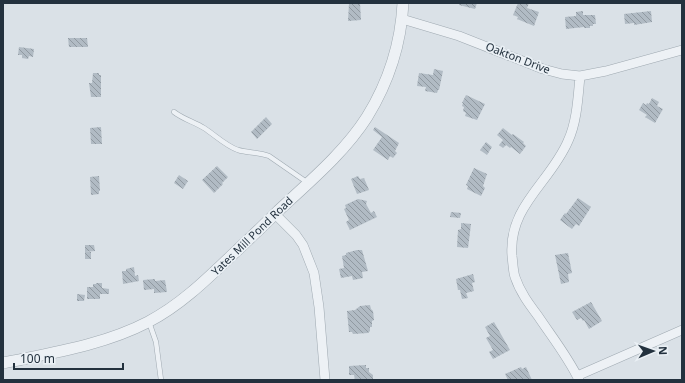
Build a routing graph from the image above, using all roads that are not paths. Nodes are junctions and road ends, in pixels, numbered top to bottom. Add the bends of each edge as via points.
1 (403, 3) edge
2 (402, 19) junction
3 (682, 50) edge
4 (580, 76) junction
5 (174, 112) dead end
6 (308, 183) junction
7 (275, 214) junction
8 (149, 322) junction
9 (682, 330) edge
10 (3, 364) edge
11 (578, 378) edge
12 (160, 380) edge
13 (325, 380) edge

1 - 2 street, Yates Mill Pond Road
2 - 4 street, Oakton Drive via 459,36 543,69
2 - 6 street, Yates Mill Pond Road via 385,81 366,117 340,150
3 - 4 street, Oakton Drive
4 - 11 street via 569,140 556,163 518,216 512,248 515,276 524,297
5 - 6 lane via 239,150 269,156
6 - 7 street, Yates Mill Pond Road
7 - 8 street, Yates Mill Pond Road via 199,286
7 - 13 street via 303,245 314,273
8 - 10 street, Yates Mill Pond Road via 123,334
8 - 12 lane via 156,342
9 - 11 street

